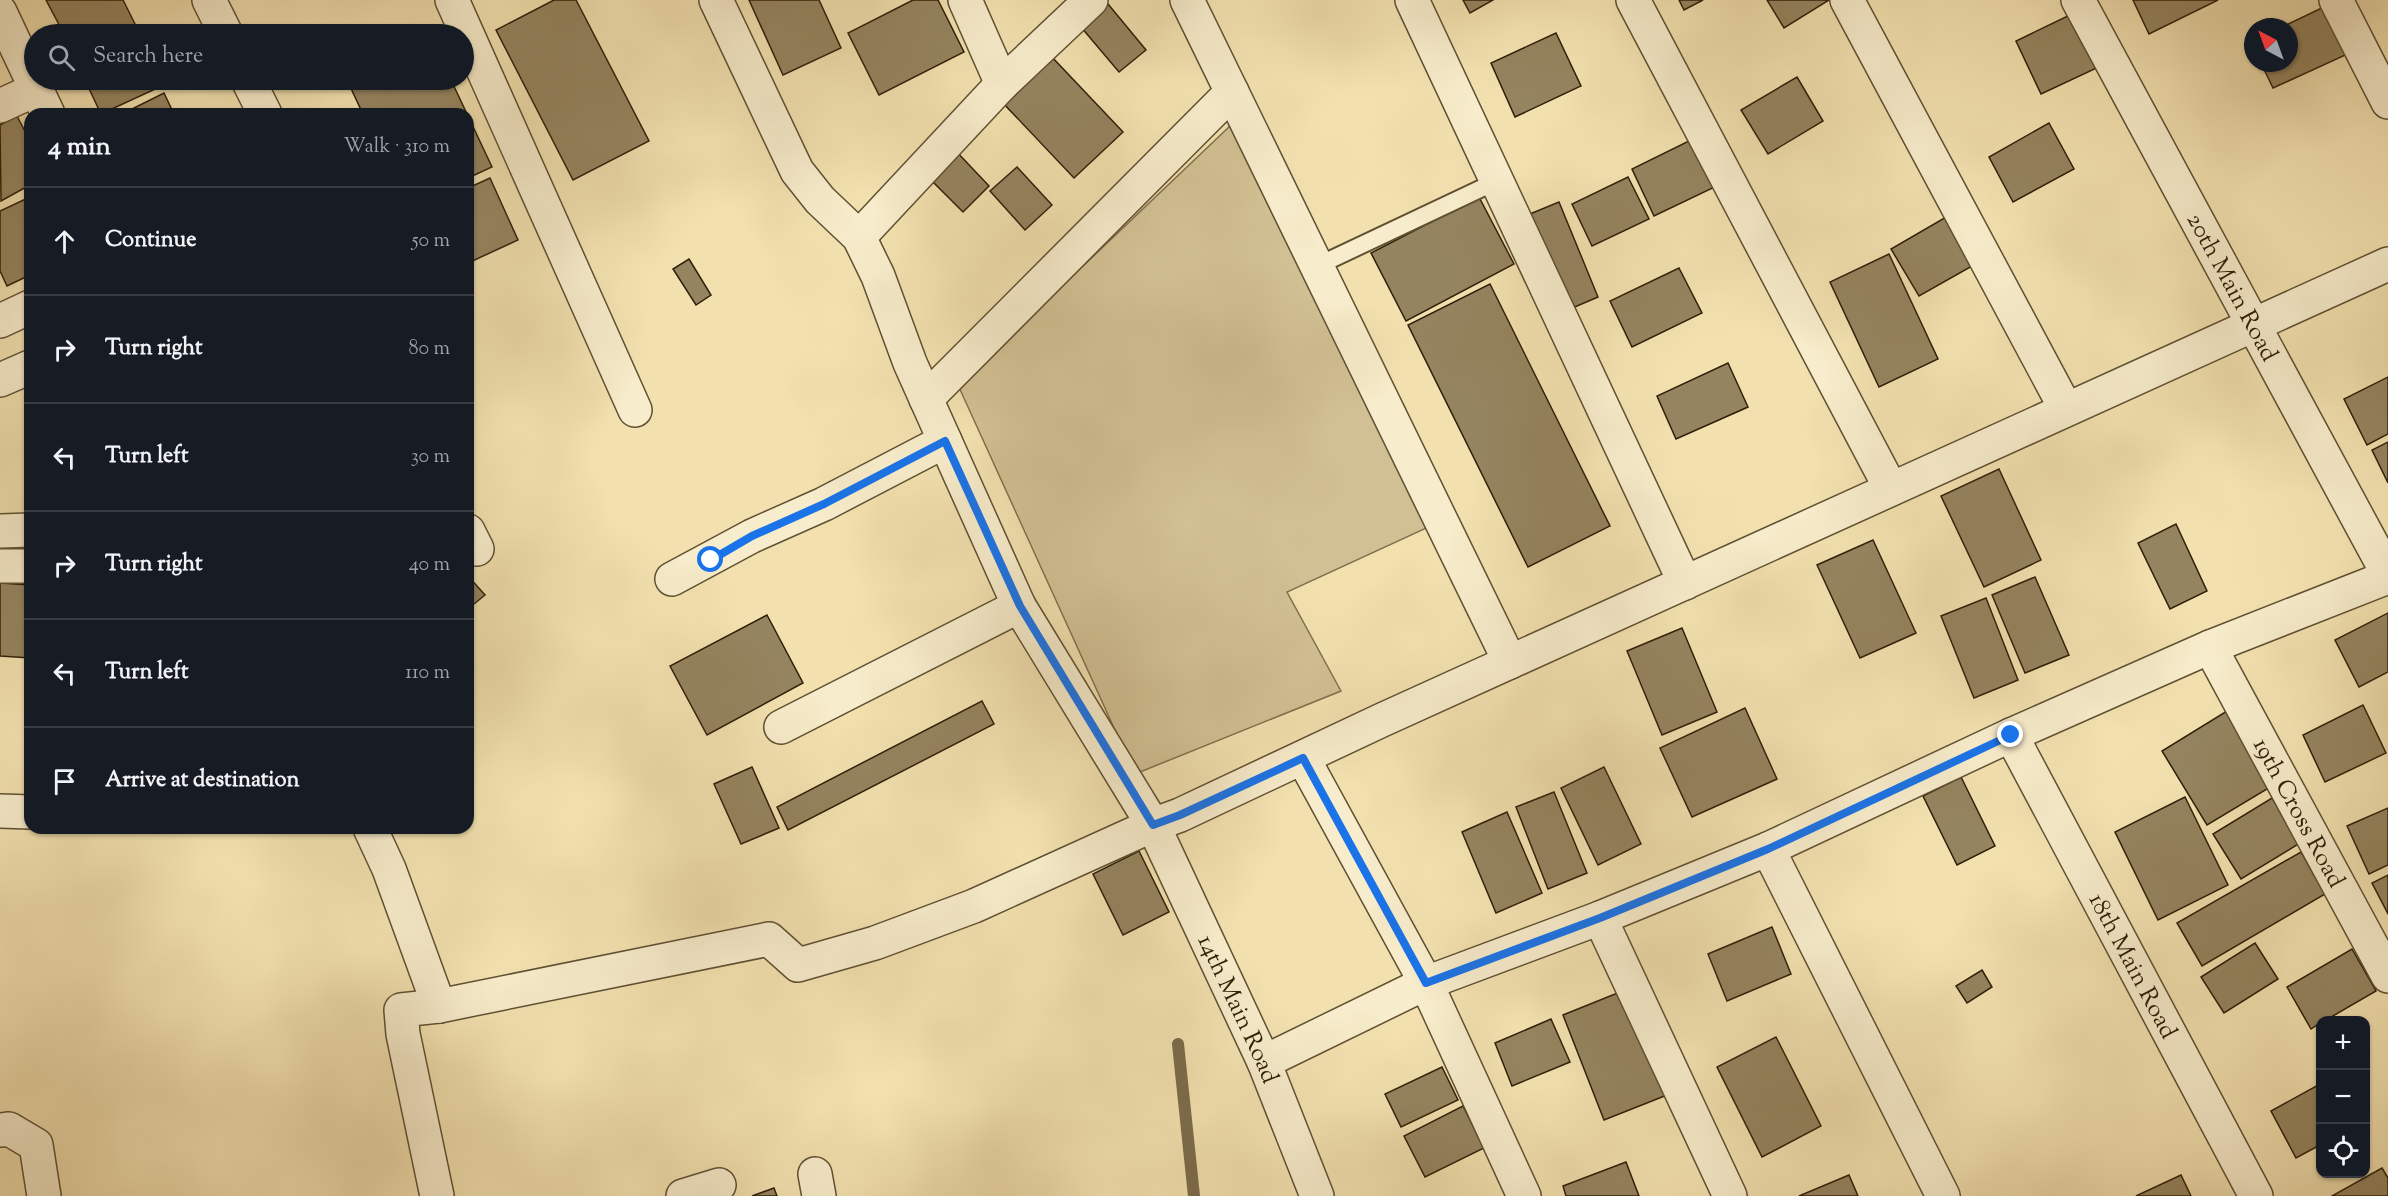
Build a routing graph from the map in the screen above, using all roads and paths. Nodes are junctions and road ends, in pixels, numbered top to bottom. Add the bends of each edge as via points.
1 (209, 0) edge
2 (452, 0) edge
3 (716, 0) edge
4 (965, 0) edge
5 (1091, 0) edge
6 (1187, 0) edge
7 (1412, 0) edge
8 (1633, 0) edge
9 (1847, 0) edge
10 (2078, 0) edge
11 (2336, 0) edge
12 (0, 12) edge
13 (221, 24) edge
14 (463, 24) edge
15 (474, 49) edge
16 (24, 63) edge
17 (1002, 84) junction
18 (253, 90) edge
19 (1232, 92) junction
20 (42, 102) edge
21 (2388, 102) edge
22 (0, 106) edge
23 (261, 108) edge
24 (1497, 181) junction
25 (859, 237) junction
26 (2388, 264) edge
27 (1317, 266) junction
28 (24, 310) edge
29 (0, 321) edge
30 (2254, 324) junction
31 (24, 370) edge
32 (0, 380) edge
33 (926, 399) junction
34 (2066, 409) junction
35 (635, 410) dead end
36 (945, 441) junction
37 (1891, 489) junction
38 (24, 530) edge
39 (0, 531) edge
40 (0, 566) edge
41 (24, 566) edge
42 (2388, 575) edge
43 (672, 579) dead end
44 (1685, 583) junction
45 (1020, 606) junction
46 (2210, 647) junction
47 (1510, 662) junction
48 (781, 728) dead end
49 (2011, 735) junction
50 (1303, 758) junction
51 (0, 812) edge
52 (24, 812) edge
53 (1153, 825) junction
54 (373, 834) edge
55 (1768, 849) junction
56 (1600, 918) junction
57 (2388, 976) edge
58 (1426, 983) junction
59 (439, 1006) junction
60 (1264, 1062) junction
61 (0, 1130) edge
62 (719, 1185) dead end
63 (44, 1196) edge
64 (437, 1196) edge
65 (683, 1196) edge
66 (1317, 1196) edge
67 (1524, 1196) edge
68 (1730, 1196) edge
69 (1943, 1196) edge
70 (2256, 1196) edge

1 - 13 street
2 - 14 street
3 - 25 street via 797,171 820,200
4 - 17 street
5 - 17 street
6 - 19 street
7 - 24 street
8 - 37 street
9 - 34 street
10 - 30 street, 20th Main Road
11 - 21 street
12 - 16 street
15 - 35 street
17 - 25 street
18 - 23 street
19 - 27 street
19 - 33 street
20 - 22 street
24 - 27 lane
24 - 44 street
25 - 33 street, 14th Main Road
26 - 30 street
27 - 47 street
28 - 29 street
30 - 34 street
30 - 42 street, 20th Main Road
31 - 32 street
33 - 36 street, 14th Main Road
34 - 37 street
36 - 43 street
36 - 45 street, 14th Main Road
37 - 44 street
38 - 39 street
40 - 41 street
42 - 46 street
44 - 47 street
45 - 48 street
45 - 53 street, 14th Main Road
46 - 49 street
46 - 57 street, 19th Cross Road
47 - 50 street
49 - 55 street
49 - 70 street, 18th Main Road
50 - 53 street
50 - 58 street
51 - 52 street
53 - 59 street via 974,906 875,943 798,965 769,939
53 - 60 street, 14th Main Road
54 - 59 street
55 - 56 street
55 - 69 street
56 - 58 street
56 - 68 street
58 - 60 street
58 - 67 street
59 - 64 street via 401,1010
60 - 66 street, 14th Main Road
61 - 63 street via 9,1129 36,1145
62 - 65 street

